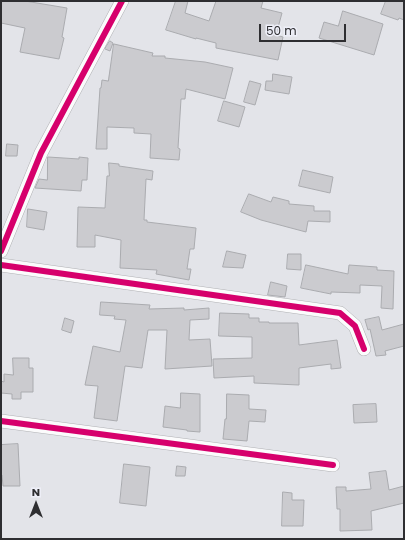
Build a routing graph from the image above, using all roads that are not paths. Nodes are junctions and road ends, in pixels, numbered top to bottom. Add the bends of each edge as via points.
1 (122, 1) edge
2 (1, 251) edge
3 (1, 266) edge
4 (364, 349) dead end
5 (1, 421) edge
6 (333, 465) dead end

1 - 2 street via 41,153
3 - 4 street via 340,313 356,326
5 - 6 street

